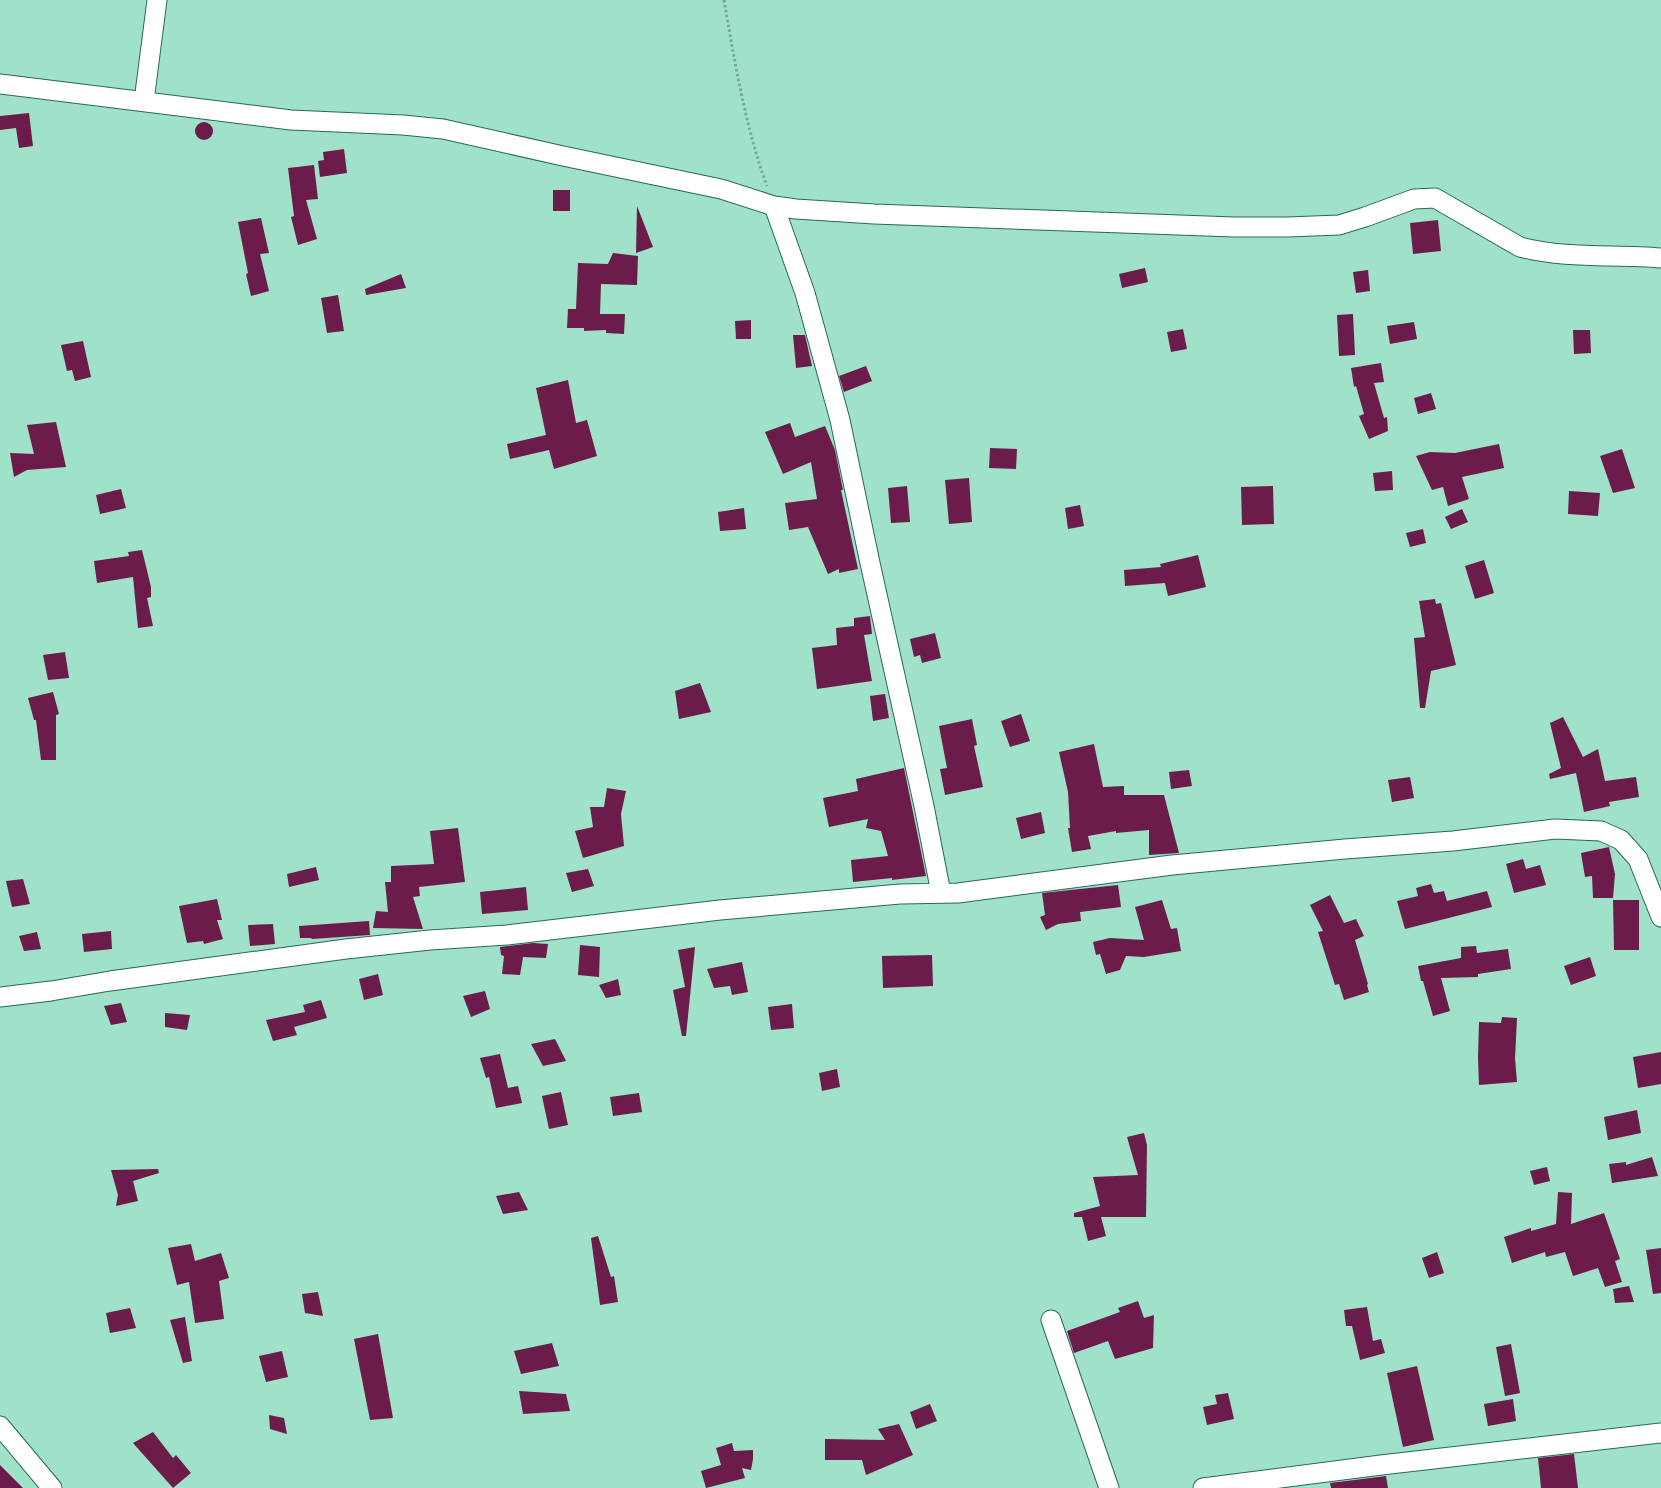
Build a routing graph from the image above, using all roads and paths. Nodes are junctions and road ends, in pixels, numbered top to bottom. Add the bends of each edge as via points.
1 (157, 0) edge
2 (724, 0) edge
3 (0, 84) edge
4 (144, 101) junction
5 (774, 206) junction
6 (1661, 258) edge
7 (941, 893) junction
8 (1661, 917) edge
9 (0, 996) edge
10 (1051, 1320) dead end
11 (0, 1426) edge
12 (1661, 1433) edge
13 (52, 1488) edge
14 (1109, 1488) edge
15 (1203, 1488) edge

1 - 4 street
2 - 5 path via 754,153
3 - 4 street
4 - 5 street via 291,120 443,129 721,189
5 - 6 street via 874,214 1288,227 1339,225 1414,199 1435,198 1520,247 1535,251
5 - 7 street via 806,293 840,420
7 - 8 street via 1172,865 1453,841 1555,828 1601,831 1622,840 1638,859
7 - 9 street via 720,910 506,935 346,949
10 - 14 street
11 - 13 street
12 - 15 street

